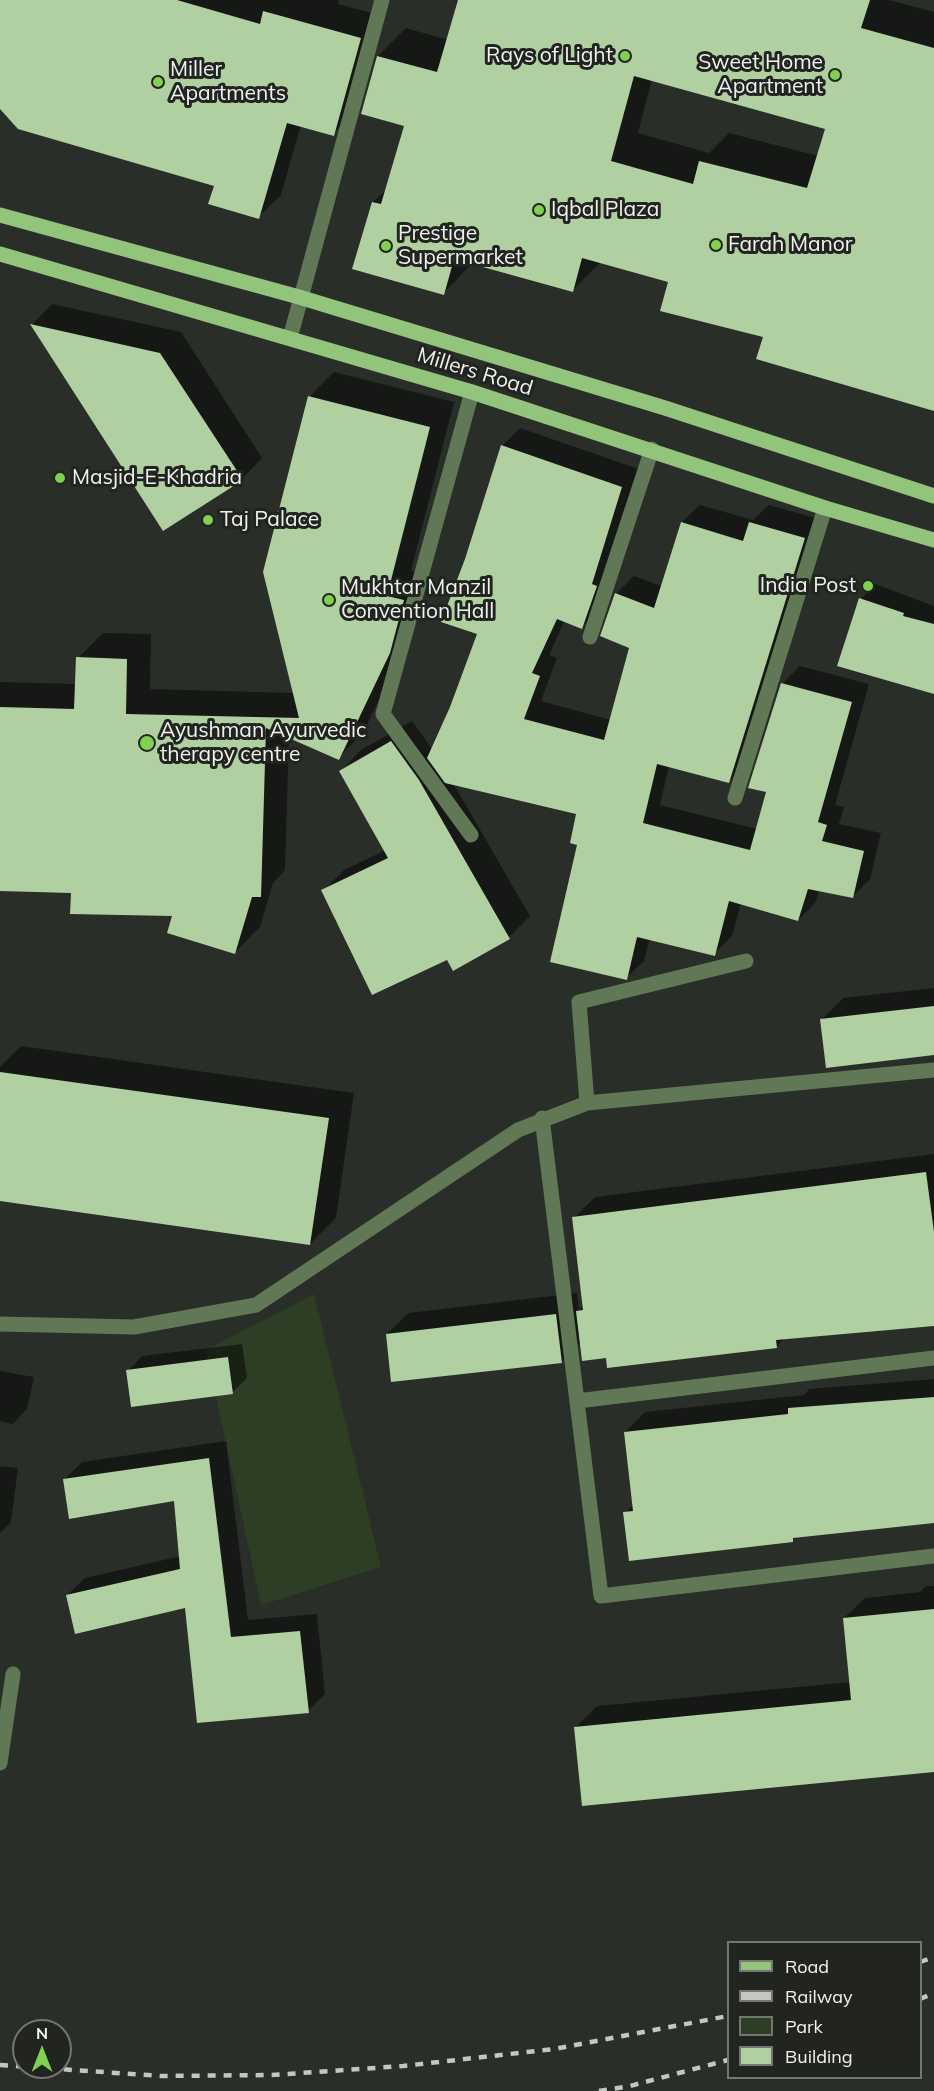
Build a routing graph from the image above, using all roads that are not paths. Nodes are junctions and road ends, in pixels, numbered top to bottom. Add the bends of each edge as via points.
1 (382, 0) edge
2 (0, 215) edge
3 (0, 254) edge
4 (299, 297) junction
5 (290, 338) junction
6 (472, 392) junction
7 (652, 449) junction
8 (934, 495) edge
9 (825, 508) junction
10 (934, 540) edge
11 (590, 637) dead end
12 (735, 798) dead end
13 (471, 835) dead end
14 (746, 961) dead end
15 (934, 1070) edge
16 (587, 1103) junction
17 (542, 1118) junction
18 (0, 1324) edge
19 (934, 1358) edge
20 (577, 1401) junction
21 (934, 1556) edge
22 (13, 1674) dead end
23 (0, 1763) edge

1 - 4 street
2 - 4 main road, Millers Road
3 - 5 main road, Millers Road
4 - 5 street
4 - 8 main road, Millers Road
5 - 6 main road, Millers Road
6 - 7 main road, Millers Road
6 - 13 street via 383,714
7 - 9 main road, Millers Road
7 - 11 street
9 - 10 main road, Millers Road
9 - 12 street
14 - 16 street via 579,1002
15 - 16 street
16 - 17 street
17 - 18 street via 518,1130 256,1305 134,1327
17 - 20 street
19 - 20 street
20 - 21 street via 601,1596
22 - 23 street

